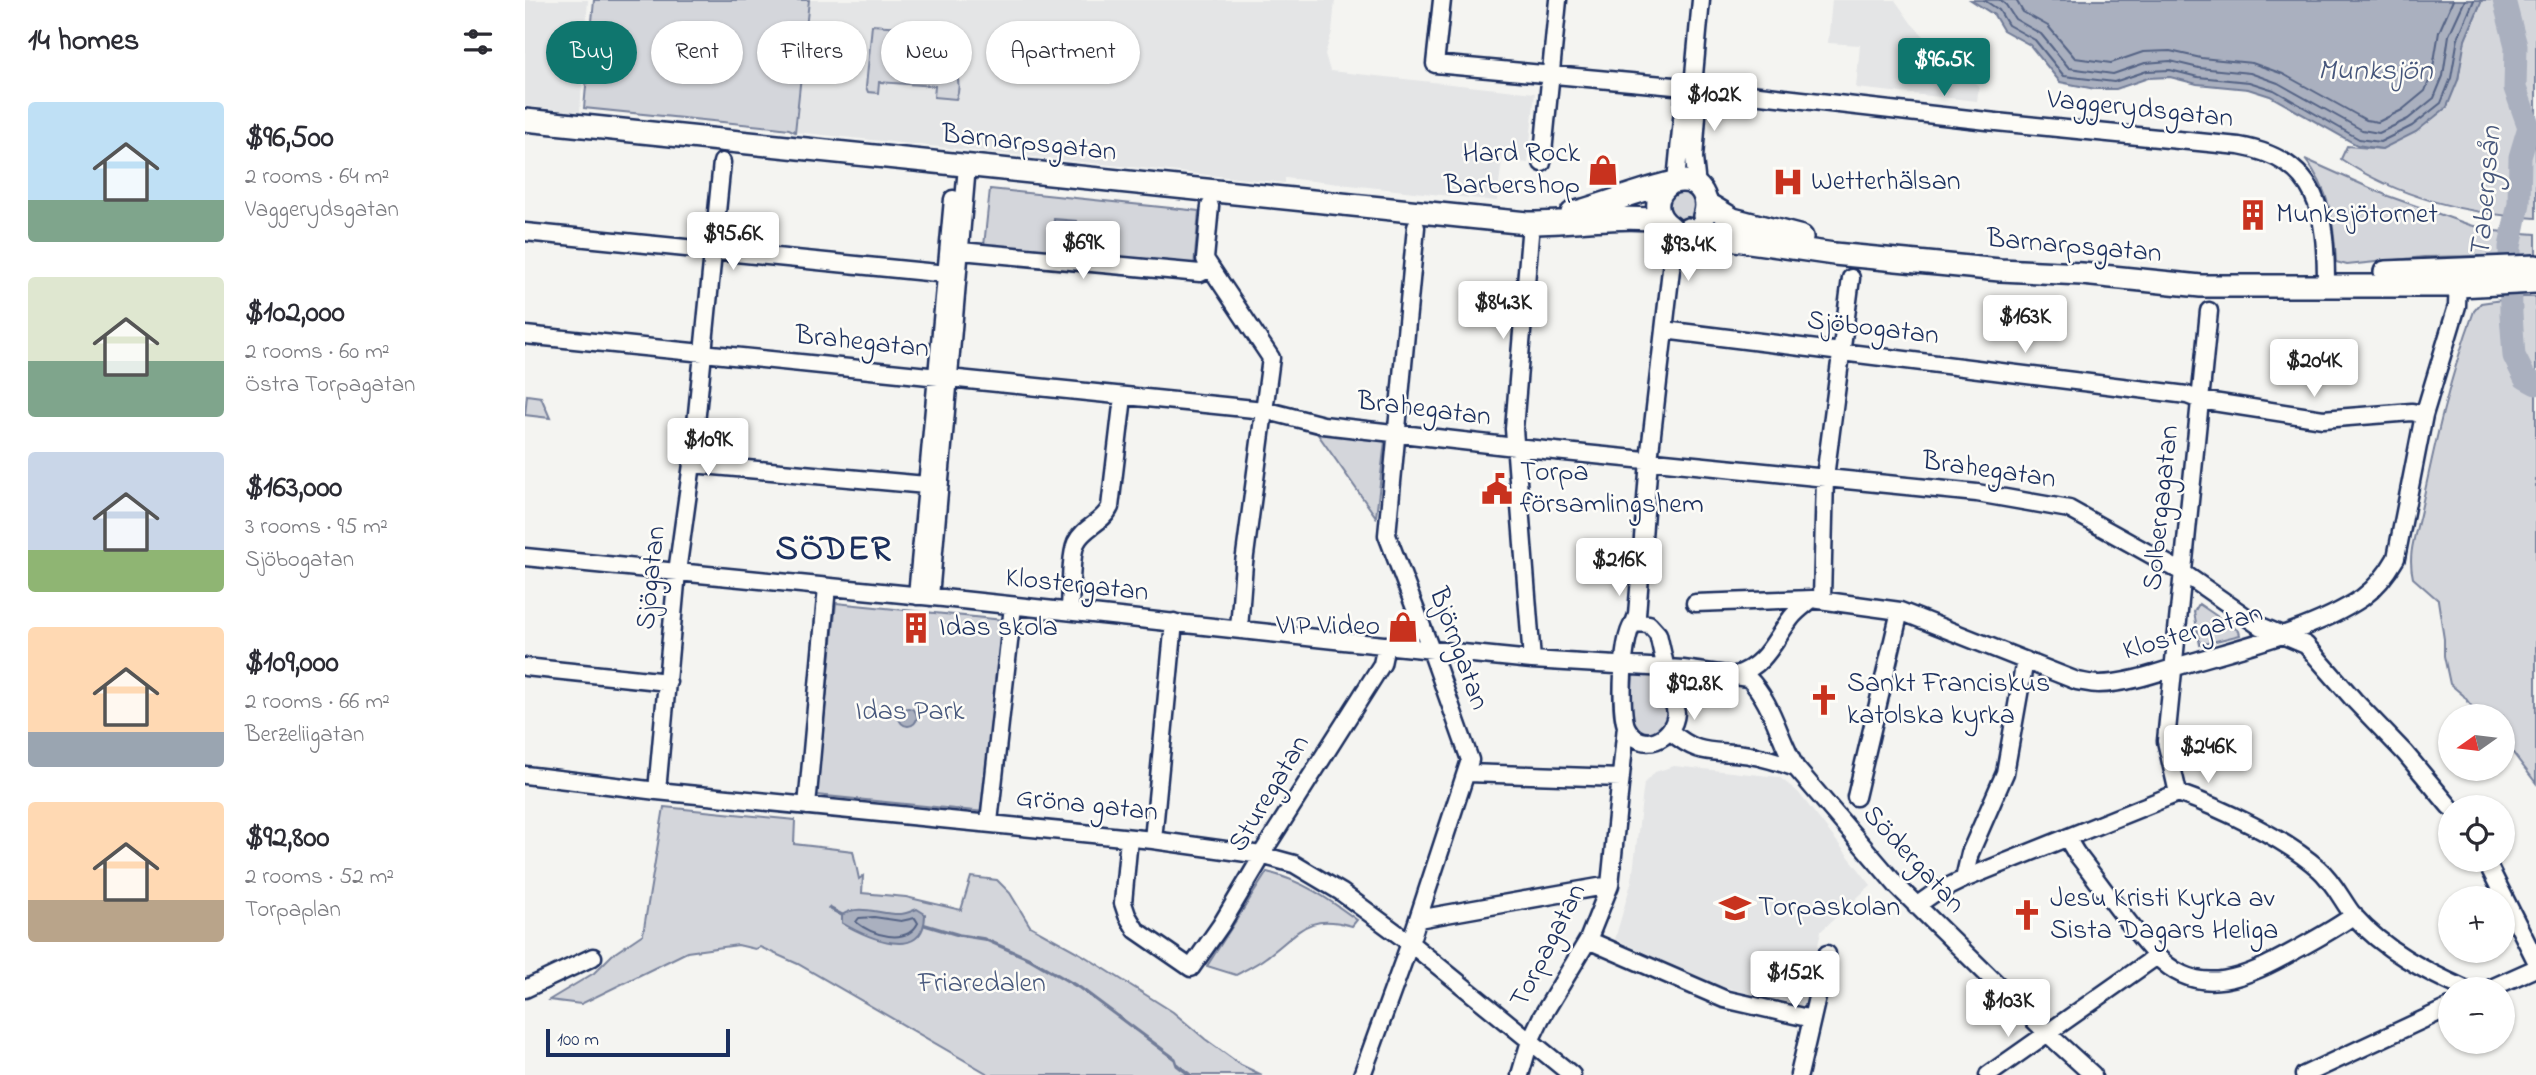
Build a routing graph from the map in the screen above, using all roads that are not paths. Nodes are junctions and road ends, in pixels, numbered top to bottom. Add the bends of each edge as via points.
1 (1442, 0) edge
2 (1558, 0) edge
3 (1701, 0) edge
4 (1552, 76) junction
5 (1694, 89) junction
6 (525, 120) edge
7 (722, 162) dead end
8 (1542, 163) dead end
9 (961, 166) junction
10 (1687, 188) junction
11 (1210, 206) dead end
12 (1676, 226) junction
13 (1416, 227) dead end
14 (1529, 229) junction
15 (525, 232) edge
16 (953, 251) junction
17 (713, 252) junction
18 (1210, 268) junction
19 (951, 274) junction
20 (2534, 274) edge
21 (2458, 277) junction
22 (1851, 278) dead end
23 (2326, 280) junction
24 (2209, 311) dead end
25 (1664, 330) junction
26 (525, 335) edge
27 (702, 353) junction
28 (1842, 353) junction
29 (943, 378) junction
30 (1123, 397) junction
31 (2200, 400) junction
32 (1264, 411) junction
33 (2424, 415) junction
34 (1397, 432) junction
35 (1515, 447) junction
36 (1650, 460) junction
37 (692, 464) junction
38 (1825, 477) junction
39 (933, 486) junction
40 (525, 557) edge
41 (677, 572) junction
42 (2182, 572) junction
43 (1638, 579) junction
44 (827, 587) junction
45 (923, 596) junction
46 (1817, 599) junction
47 (1695, 603) dead end
48 (1013, 606) junction
49 (1070, 611) junction
50 (1900, 611) junction
51 (1174, 622) junction
52 (1634, 623) junction
53 (1239, 629) junction
54 (1658, 634) junction
55 (2285, 634) junction
56 (1386, 645) junction
57 (1431, 650) junction
58 (1532, 660) junction
59 (2025, 660) junction
60 (1624, 665) junction
61 (525, 667) edge
62 (1666, 668) junction
63 (2172, 668) junction
64 (1736, 675) junction
65 (668, 682) junction
66 (1626, 726) junction
67 (1671, 732) junction
68 (1640, 738) junction
69 (1622, 756) junction
70 (1796, 768) junction
71 (1467, 773) junction
72 (525, 775) edge
73 (1621, 778) junction
74 (657, 791) junction
75 (2178, 793) junction
76 (2440, 795) edge
77 (1856, 797) dead end
78 (807, 806) junction
79 (989, 822) junction
80 (1129, 838) junction
81 (2067, 838) junction
82 (1153, 840) junction
83 (1261, 855) junction
84 (2492, 872) edge
85 (1964, 879) junction
86 (1610, 885) junction
87 (1916, 906) junction
88 (2354, 915) junction
89 (1418, 919) junction
90 (1588, 940) junction
91 (1410, 943) junction
92 (1827, 954) dead end
93 (2157, 956) junction
94 (593, 957) dead end
95 (2536, 961) edge
96 (2536, 968) edge
97 (2439, 977) edge
98 (2515, 977) edge
99 (525, 989) edge
100 (2438, 1013) edge
101 (1812, 1019) junction
102 (2048, 1034) junction
103 (1530, 1041) junction
104 (1362, 1075) edge
105 (1520, 1075) edge
106 (1572, 1075) edge
107 (1799, 1075) edge
108 (1988, 1075) edge
109 (2094, 1075) edge
110 (2304, 1075) edge

1 - 4 street, Vaggerydsgatan via 1435,64
2 - 4 street
3 - 5 street
4 - 5 street, Vaggerydsgatan
4 - 8 street
5 - 10 street via 1698,102
5 - 23 street, Vaggerydsgatan via 2263,151 2289,165 2315,197 2323,221
6 - 9 main road, Barnarpsgatan
7 - 17 street, Sjögatan
9 - 14 main road, Barnarpsgatan
9 - 16 street
10 - 12 main road via 1702,219
10 - 12 main road via 1664,189 1658,200 1657,208
10 - 14 main road, Barnarpsgatan via 1650,188
10 - 23 main road, Barnarpsgatan via 1733,219 1853,244 2226,279
11 - 18 street via 1205,259
12 - 14 main road, Barnarpsgatan via 1631,216
12 - 23 main road, Barnarpsgatan via 1728,239 1834,254 2000,270 2201,286
12 - 25 street
13 - 34 street, Björngatan
14 - 35 street
15 - 17 street
16 - 18 street via 1200,273
16 - 19 street
17 - 19 street
17 - 27 street, Sjögatan
18 - 32 street via 1271,358
19 - 29 street
20 - 21 main road, Barnarpsgatan
21 - 23 main road, Barnarpsgatan
21 - 33 street, Klostergatan via 2457,306
22 - 28 street
24 - 31 street, Solbergagatan
25 - 28 street, Sjöbogatan
25 - 36 street
26 - 27 street, Brahegatan
27 - 29 street, Brahegatan
27 - 37 street, Sjögatan
28 - 31 street, Sjöbogatan
28 - 38 street
29 - 30 street, Brahegatan
29 - 39 street
30 - 32 street, Brahegatan
30 - 49 street via 1110,507 1076,544
31 - 33 street, Sjöbogatan via 2323,419
31 - 42 street, Solbergagatan
32 - 34 street, Brahegatan via 1323,425
32 - 53 street
33 - 55 street, Klostergatan via 2396,558 2388,573 2359,600
34 - 35 street, Brahegatan
34 - 57 street, Björngatan via 1387,535
35 - 36 street, Brahegatan
35 - 58 street
36 - 38 street, Brahegatan
36 - 43 street
37 - 39 street
37 - 41 street, Sjögatan
38 - 42 street, Brahegatan via 1976,493 2069,509
38 - 46 street
39 - 45 street
40 - 41 street, Klostergatan
41 - 44 street, Klostergatan
41 - 65 street, Sjögatan
42 - 55 street, Brahegatan via 2259,625
42 - 63 street, Solbergagatan
43 - 52 street
43 - 54 street
44 - 45 street, Klostergatan
44 - 78 street
45 - 48 street, Klostergatan
46 - 47 street, Klostergatan
46 - 50 street, Klostergatan
46 - 64 street via 1792,616 1762,660
48 - 49 street, Klostergatan
48 - 79 street
49 - 51 street, Klostergatan
50 - 59 street, Klostergatan
50 - 77 street
51 - 53 street, Klostergatan
51 - 82 street
52 - 54 street via 1650,624
52 - 60 street, Torpagatan via 1629,627
53 - 56 street, Klostergatan
54 - 62 street
55 - 63 street, Klostergatan
55 - 76 street, Brahegatan via 2306,645
56 - 57 street, Klostergatan
56 - 83 street, Sturegatan via 1381,664
57 - 58 street, Klostergatan
57 - 71 street, Björngatan via 1471,760
58 - 60 street, Klostergatan
59 - 63 street, Klostergatan via 2077,681 2099,684
59 - 85 street via 2004,773 1970,853
60 - 62 street, Klostergatan
60 - 66 street, Torpagatan
61 - 65 street
62 - 64 street, Klostergatan
62 - 67 street via 1676,713
63 - 75 street, Solbergagatan via 2166,741
64 - 70 street, Södergatan via 1748,678 1764,698
65 - 74 street, Sjögatan
66 - 68 street
66 - 69 street, Torpagatan
67 - 68 street via 1661,740
67 - 70 street via 1700,751 1768,758
68 - 69 street
69 - 73 street, Torpagatan
70 - 87 street, Södergatan
71 - 73 street
71 - 89 street, Björngatan
72 - 74 street, Gröna gatan
73 - 86 street, Torpagatan
74 - 78 street, Gröna gatan
75 - 81 street
75 - 88 street via 2303,856 2321,870
78 - 79 street, Gröna gatan
79 - 80 street, Gröna gatan
80 - 82 street, Gröna gatan
80 - 83 street, Sturegatan via 1122,903 1126,912 1136,930 1188,966 1221,925
81 - 85 street
81 - 93 street
82 - 83 street, Gröna gatan
83 - 91 street, Gröna gatan via 1294,864
84 - 95 street
85 - 87 street
86 - 89 street
86 - 90 street, Torpagatan
87 - 102 street, Södergatan
88 - 93 street via 2258,971 2231,980 2190,976
88 - 97 street via 2395,951
89 - 91 street, Björngatan
90 - 101 street via 1724,999
90 - 103 street, Torpagatan
91 - 103 street, Gröna gatan
91 - 104 street, Björngatan
92 - 101 street
93 - 102 street
94 - 99 street
96 - 98 street
100 - 110 street
101 - 107 street
102 - 108 street
102 - 109 street, Södergatan
103 - 105 street, Torpagatan
103 - 106 street, Gröna gatan

